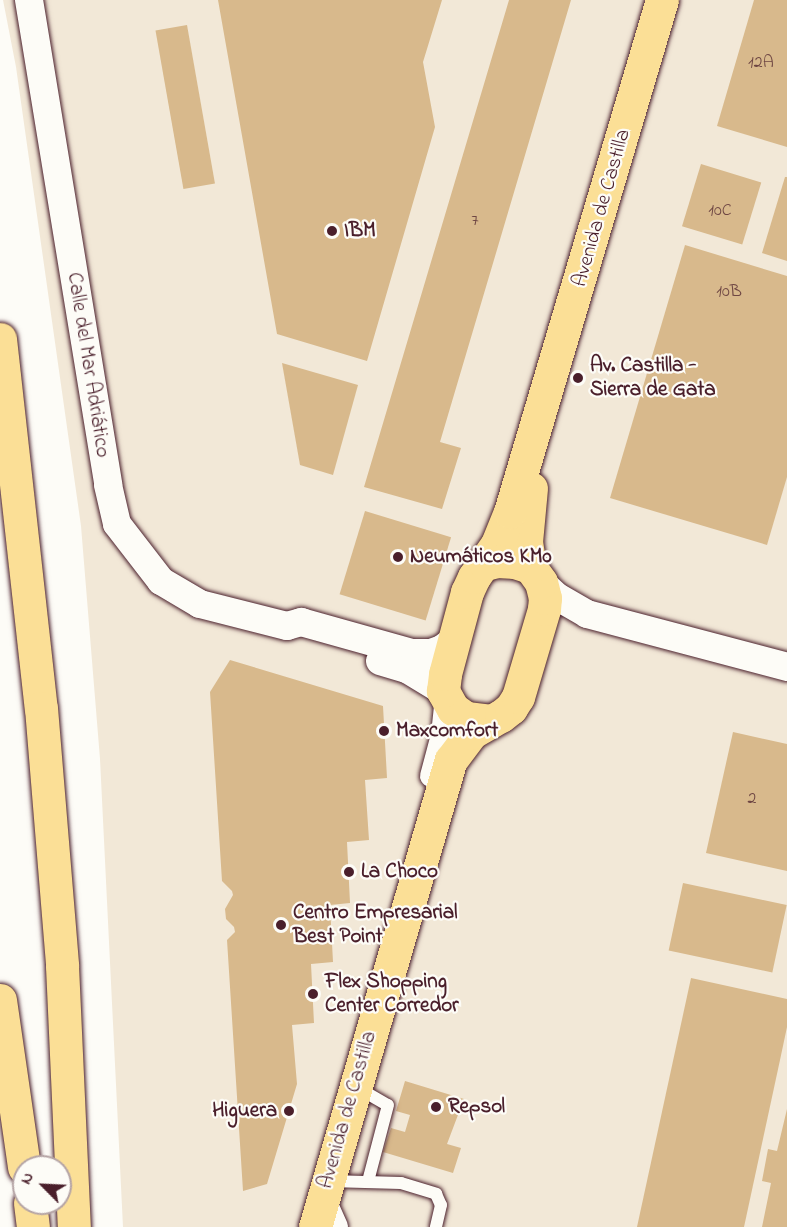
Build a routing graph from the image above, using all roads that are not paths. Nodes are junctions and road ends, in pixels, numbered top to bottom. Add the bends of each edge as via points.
1 (29, 0) edge
2 (662, 0) edge
3 (0, 339) edge
4 (541, 415) junction
5 (485, 564) junction
6 (535, 575) junction
7 (588, 614) junction
8 (287, 626) junction
9 (536, 638) junction
10 (454, 639) junction
11 (787, 667) edge
12 (444, 695) junction
13 (491, 721) junction
14 (0, 1000) edge
15 (355, 1086) junction
16 (22, 1155) edge
17 (368, 1181) junction
18 (326, 1208) edge
19 (74, 1227) edge
20 (436, 1227) edge

1 - 8 street, Calle del Mar Adriático via 117,524 160,581 200,604
2 - 4 main road, Avenida de Castilla
3 - 19 main road via 41,708 62,966
4 - 5 main road, Avenida de Castilla via 498,544
4 - 6 main road, Avenida de Castilla via 526,542
5 - 6 main road via 515,562
5 - 10 main road, Avenida de Castilla via 467,592
6 - 7 street via 556,596
6 - 9 main road, Avenida de Castilla via 545,598
7 - 9 street via 558,621
7 - 11 street
8 - 10 street, Calle del Mar Adriático via 301,622 412,653 431,653
8 - 12 street, Calle del Mar Adriático via 297,637 407,669
9 - 13 main road, Avenida de Castilla via 518,697 511,708
10 - 12 main road, Avenida de Castilla
12 - 13 main road via 457,714
12 - 18 street, Avenida de Castilla via 437,756 324,1150 321,1172
13 - 15 main road, Avenida de Castilla via 471,733 451,760
14 - 16 main road
15 - 17 lane via 388,1105
15 - 18 main road, Avenida de Castilla
17 - 18 lane
17 - 20 lane via 401,1183 436,1194 441,1205

